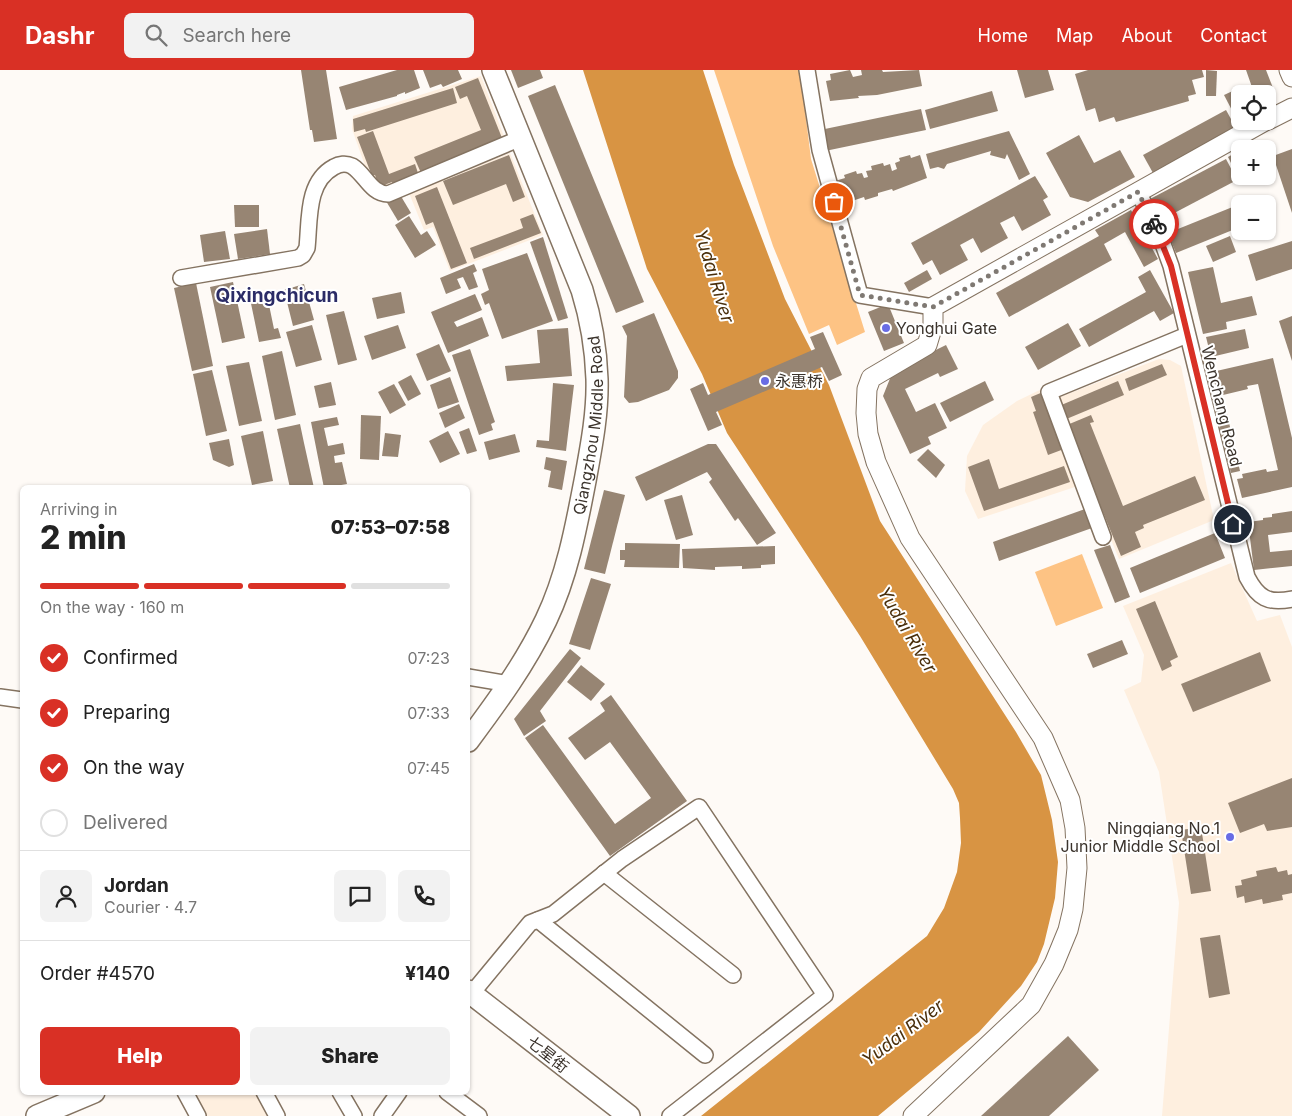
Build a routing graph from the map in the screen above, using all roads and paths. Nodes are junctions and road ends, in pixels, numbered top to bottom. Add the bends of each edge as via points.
1 (493, 70) edge
2 (807, 70) edge
3 (1290, 70) edge
4 (1292, 77) edge
5 (1292, 108) edge
6 (1276, 115) edge
7 (1248, 130) edge
8 (521, 138) junction
9 (1138, 192) junction
10 (181, 278) dead end
11 (933, 307) junction
12 (1187, 336) junction
13 (1103, 537) dead end
14 (1292, 599) edge
15 (470, 677) edge
16 (510, 684) junction
17 (0, 697) edge
18 (20, 700) edge
19 (470, 738) edge
20 (604, 873) junction
21 (538, 920) junction
22 (733, 976) dead end
23 (470, 992) edge
24 (470, 996) edge
25 (705, 1055) dead end
26 (87, 1095) edge
27 (187, 1095) edge
28 (266, 1095) edge
29 (342, 1095) edge
30 (397, 1095) edge
31 (451, 1095) edge
32 (37, 1116) edge
33 (198, 1116) edge
34 (277, 1116) edge
35 (354, 1116) edge
36 (382, 1116) edge
37 (479, 1116) edge
38 (629, 1116) edge
39 (670, 1116) edge
40 (913, 1116) edge

1 - 8 main road, Qiangzhou Middle Road
2 - 11 street via 820,150 860,295
3 - 4 street
5 - 6 street
7 - 9 street
8 - 10 street via 388,194 376,191 352,166 336,165 316,184 312,194 307,248 303,255
8 - 16 main road, Qiangzhou Middle Road via 582,290 596,356 597,392 582,496 562,578 546,621
9 - 11 street
9 - 12 street, Wenchang Road via 1171,266
11 - 40 street via 933,325 927,345 871,378 866,399 868,434 884,485 910,538 1042,738 1056,765 1070,800 1077,868 1066,938 1031,1005
12 - 13 street via 1049,392
12 - 14 street, Wenchang Road via 1247,577 1254,591 1266,600
15 - 16 street
16 - 19 main road, Qiangzhou Middle Road
17 - 18 street
20 - 21 street via 553,914
20 - 22 street
20 - 39 street via 699,807 825,995
21 - 23 street via 530,923
21 - 25 street
24 - 38 main road, 七星街
26 - 32 main road
27 - 33 street
28 - 34 street
29 - 35 street
30 - 36 street
31 - 37 street

